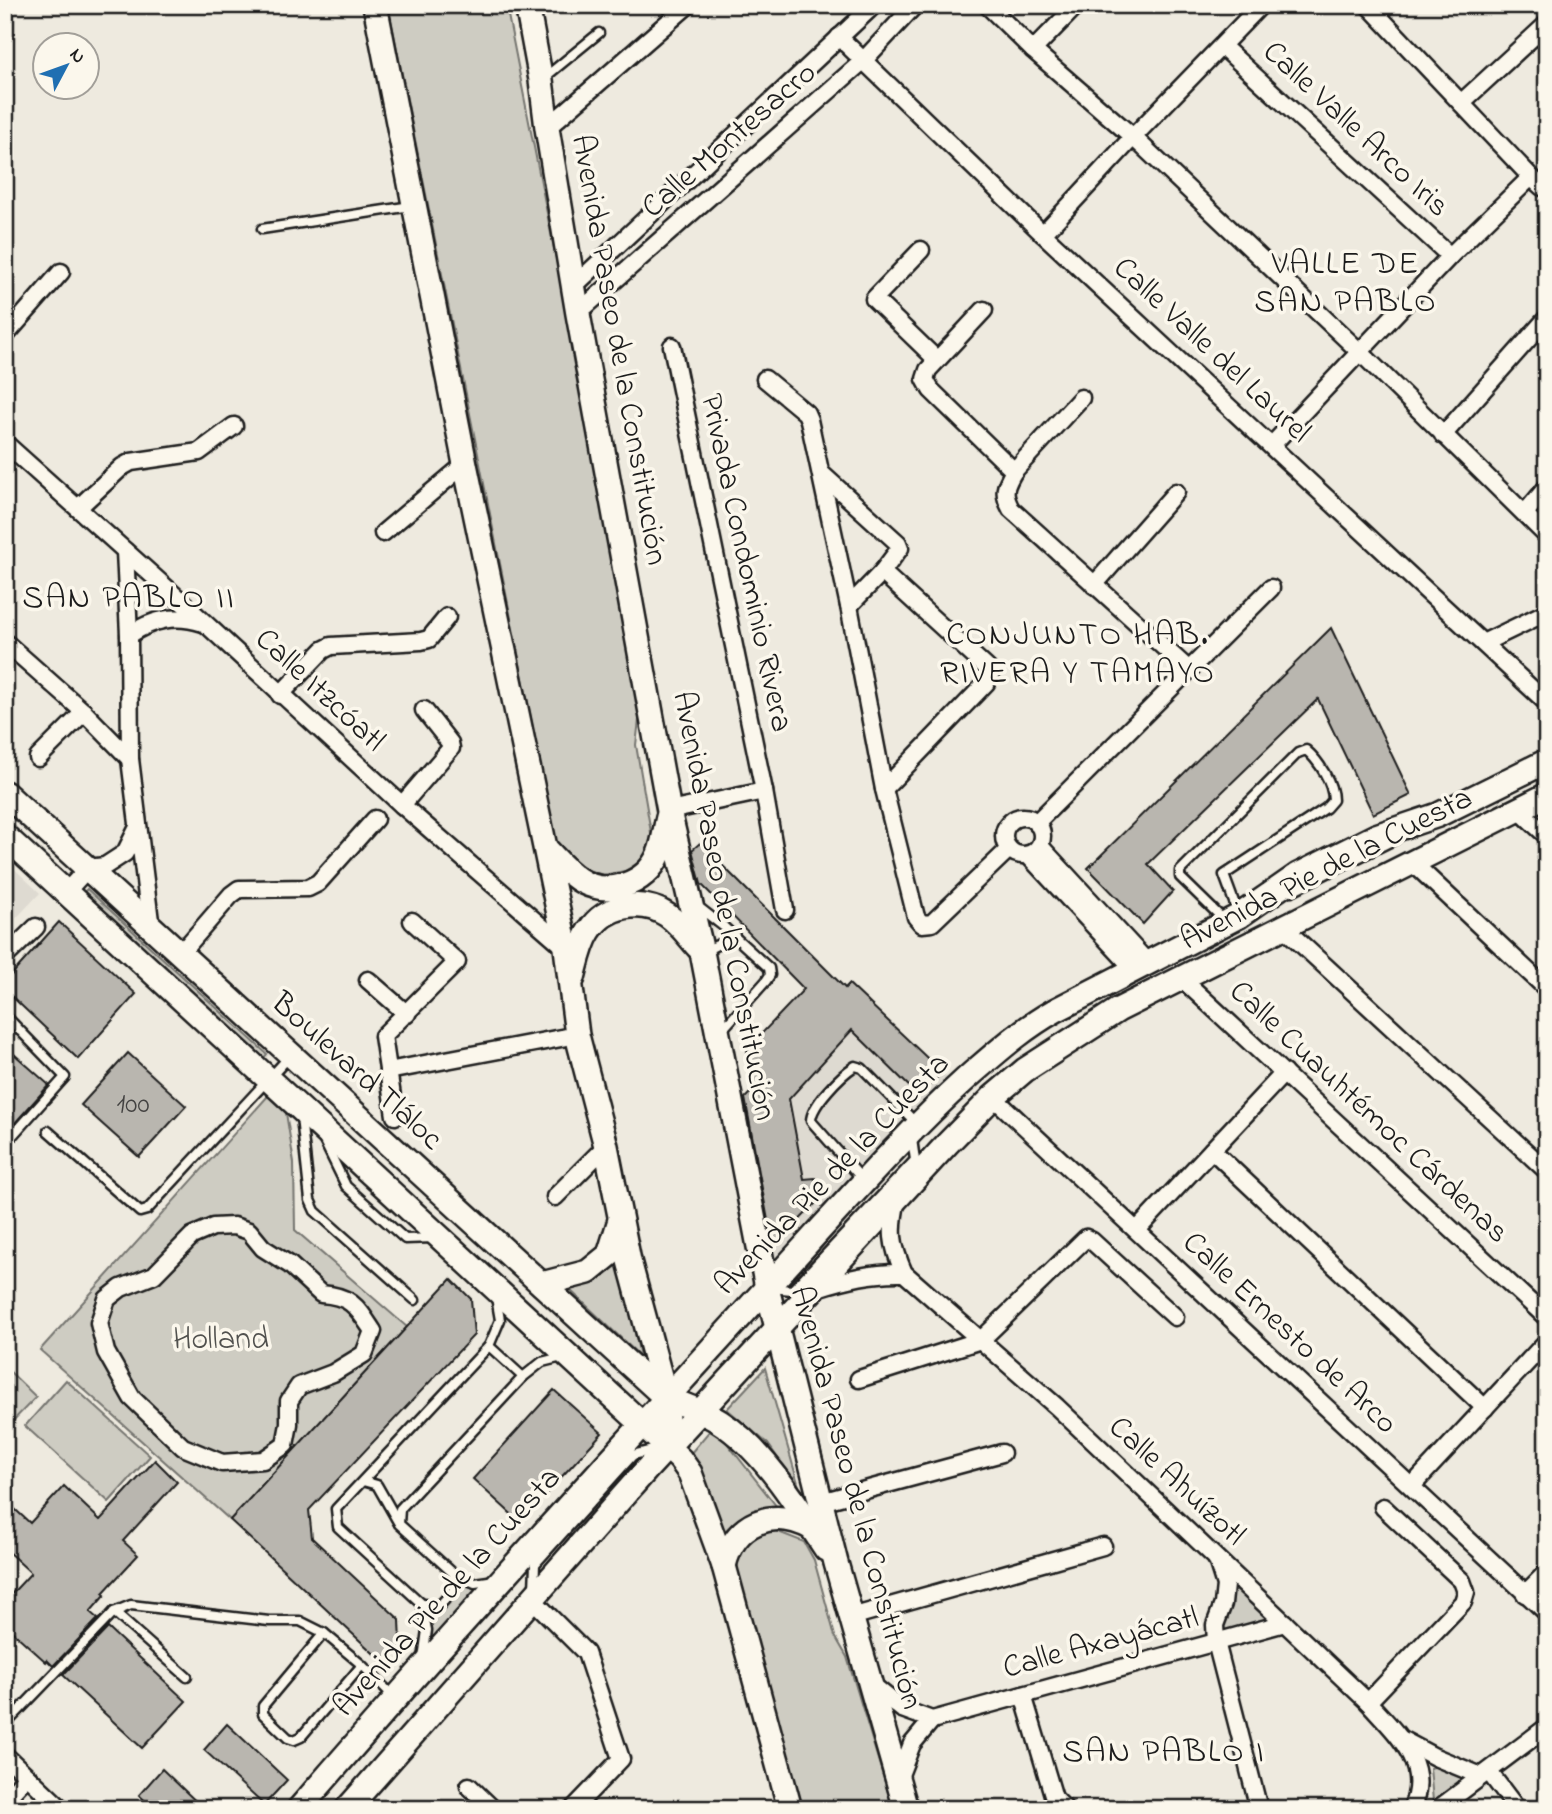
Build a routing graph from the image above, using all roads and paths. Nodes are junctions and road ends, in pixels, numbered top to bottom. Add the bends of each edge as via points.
1 (375, 5) edge
2 (527, 5) edge
3 (688, 5) edge
4 (874, 5) edge
5 (915, 5) edge
6 (987, 5) edge
7 (1077, 5) edge
8 (1261, 5) edge
9 (1368, 5) edge
10 (1547, 24) edge
11 (599, 33) dead end
12 (839, 37) junction
13 (1222, 46) junction
14 (1033, 50) junction
15 (864, 60) junction
16 (541, 80) junction
17 (1461, 103) junction
18 (547, 128) junction
19 (1133, 137) junction
20 (1531, 177) junction
21 (1547, 188) edge
22 (413, 206) junction
23 (262, 229) dead end
24 (1043, 234) junction
25 (921, 250) dead end
26 (1450, 256) junction
27 (61, 272) dead end
28 (574, 286) junction
29 (984, 310) dead end
30 (578, 313) junction
31 (1547, 318) edge
32 (5, 336) edge
33 (671, 346) dead end
34 (1361, 353) junction
35 (937, 360) junction
36 (765, 379) dead end
37 (1081, 398) dead end
38 (234, 426) dead end
39 (1443, 435) junction
40 (5, 443) edge
41 (1272, 445) junction
42 (465, 464) junction
43 (1014, 471) junction
44 (823, 475) junction
45 (1547, 487) edge
46 (1176, 492) dead end
47 (78, 508) junction
48 (1525, 513) junction
49 (383, 533) dead end
50 (1547, 536) edge
51 (125, 551) junction
52 (882, 572) junction
53 (1094, 585) junction
54 (1271, 588) dead end
55 (849, 606) junction
56 (1547, 612) edge
57 (447, 617) dead end
58 (204, 623) junction
59 (129, 635) junction
60 (5, 642) edge
61 (1483, 643) junction
62 (1189, 670) junction
63 (280, 695) junction
64 (1547, 703) edge
65 (425, 710) dead end
66 (84, 712) junction
67 (38, 758) dead end
68 (130, 759) junction
69 (1547, 761) edge
70 (884, 789) junction
71 (764, 791) junction
72 (5, 793) edge
73 (1547, 795) edge
74 (402, 805) junction
75 (1519, 810) junction
76 (669, 811) junction
77 (375, 819) dead end
78 (1036, 823) junction
79 (137, 829) junction
80 (5, 836) edge
81 (1547, 836) edge
82 (546, 849) junction
83 (1008, 850) junction
84 (1034, 851) junction
85 (1412, 862) junction
86 (88, 868) junction
87 (66, 892) junction
88 (688, 899) junction
89 (785, 910) dead end
90 (1233, 919) junction
91 (412, 921) dead end
92 (36, 927) dead end
93 (1284, 928) junction
94 (151, 929) junction
95 (735, 936) junction
96 (566, 948) junction
97 (702, 952) junction
98 (180, 954) junction
99 (5, 957) edge
100 (1140, 966) junction
101 (1181, 978) junction
102 (368, 980) dead end
103 (571, 982) junction
104 (1547, 989) edge
105 (407, 1014) junction
106 (5, 1015) edge
107 (718, 1034) junction
108 (577, 1035) junction
109 (291, 1055) junction
110 (388, 1071) junction
111 (1284, 1073) junction
112 (268, 1079) junction
113 (993, 1097) junction
114 (299, 1107) junction
115 (395, 1116) dead end
116 (915, 1128) junction
117 (48, 1131) dead end
118 (5, 1144) edge
119 (606, 1146) junction
120 (1212, 1150) junction
121 (1547, 1171) edge
122 (865, 1182) junction
123 (555, 1197) dead end
124 (898, 1197) junction
125 (620, 1220) junction
126 (1137, 1230) junction
127 (249, 1231) joint
128 (904, 1273) junction
129 (542, 1284) junction
130 (494, 1287) junction
131 (767, 1288) junction
132 (817, 1288) junction
133 (415, 1300) dead end
134 (1175, 1317) dead end
135 (1547, 1318) edge
136 (778, 1329) junction
137 (981, 1340) junction
138 (1547, 1341) edge
139 (489, 1346) junction
140 (568, 1356) junction
141 (523, 1377) junction
142 (859, 1379) dead end
143 (666, 1398) junction
144 (1485, 1408) junction
145 (701, 1412) junction
146 (643, 1424) junction
147 (668, 1447) junction
148 (1002, 1453) dead end
149 (363, 1481) junction
150 (1412, 1486) junction
151 (821, 1502) junction
152 (1382, 1507) dead end
153 (399, 1524) junction
154 (812, 1528) junction
155 (1103, 1546) dead end
156 (1216, 1558) junction
157 (836, 1563) junction
158 (724, 1566) junction
159 (1547, 1572) edge
160 (454, 1574) junction
161 (502, 1579) junction
162 (1525, 1594) junction
163 (533, 1600) junction
164 (422, 1604) junction
165 (114, 1612) junction
166 (1547, 1614) edge
167 (851, 1617) junction
168 (1285, 1623) junction
169 (324, 1633) junction
170 (1216, 1642) junction
171 (362, 1665) junction
172 (422, 1669) junction
173 (187, 1677) dead end
174 (869, 1682) junction
175 (1023, 1695) junction
176 (395, 1698) junction
177 (1368, 1702) junction
178 (932, 1720) junction
179 (5, 1725) edge
180 (1547, 1727) edge
181 (1403, 1740) junction
182 (5, 1755) edge
183 (1485, 1774) junction
184 (27, 1776) junction
185 (898, 1780) junction
186 (469, 1786) dead end
187 (5, 1800) edge
188 (62, 1809) edge
189 (299, 1809) edge
190 (347, 1809) edge
191 (493, 1809) edge
192 (573, 1809) edge
193 (790, 1809) edge
194 (906, 1809) edge
195 (1065, 1809) edge
196 (1259, 1809) edge
197 (1411, 1809) edge
198 (1437, 1809) edge
199 (1517, 1809) edge

1 - 22 street
2 - 16 street, Avenida Paseo de la Constitución
3 - 18 street
4 - 12 street, Calle Montesacro
5 - 15 street, Calle Montesacro
6 - 14 street
7 - 14 street
8 - 13 street
9 - 17 street
10 - 17 street
11 - 16 lane
12 - 15 street, Calle Valle del Laurel
12 - 28 street, Calle Montesacro
13 - 19 street
13 - 26 street, Calle Valle Arco Iris
14 - 19 street
15 - 24 street, Calle Valle del Laurel
15 - 30 street, Calle Montesacro
16 - 18 street, Avenida Paseo de la Constitución
17 - 20 street
18 - 28 street, Avenida Paseo de la Constitución
19 - 24 street
19 - 34 street
20 - 21 street
20 - 26 street
22 - 23 lane
22 - 42 street
24 - 41 street, Calle Valle del Laurel
25 - 35 street via 874,299
26 - 34 street
27 - 32 street
28 - 30 street, Avenida Paseo de la Constitución
29 - 35 street
30 - 76 street, Avenida Paseo de la Constitución
31 - 39 street
33 - 71 street, Privada Condominio Rivera
34 - 39 street
34 - 41 street
35 - 43 street via 926,375 928,386
36 - 44 street via 806,413
37 - 43 street
38 - 47 street via 198,452 131,462
39 - 48 street
40 - 47 street, Calle Itzcóatl
41 - 61 street, Calle Valle del Laurel
42 - 49 street
42 - 82 street
43 - 53 street via 1004,493 1010,509
44 - 52 street via 898,542 897,555
44 - 55 street
45 - 48 street
46 - 53 street
47 - 51 street, Calle Itzcóatl
48 - 50 street
51 - 58 street, Calle Itzcóatl
51 - 59 street
52 - 55 street
52 - 70 street via 988,669 989,676
53 - 62 street
54 - 62 street
55 - 70 street
56 - 61 street
57 - 63 street via 429,639 323,650
58 - 59 street via 170,618 153,621
58 - 63 street, Calle Itzcóatl
59 - 68 street
60 - 66 street
61 - 64 street, Calle Valle del Laurel
62 - 78 street
63 - 74 street, Calle Itzcóatl
65 - 74 street via 451,748
66 - 67 street
66 - 68 street
68 - 79 street
69 - 90 street, Avenida Pie de la Cuesta via 1438,815 1353,847 1298,875
70 - 83 street via 916,917 922,924 932,923
71 - 76 street
71 - 89 street, Privada Condominio Rivera
72 - 86 street, Boulevard Tláloc
73 - 75 street, Avenida Pie de la Cuesta
74 - 96 street, Calle Itzcóatl
75 - 81 street
75 - 85 street, Avenida Pie de la Cuesta
76 - 82 street via 654,863 639,878 620,887 587,884
76 - 88 street, Avenida Paseo de la Constitución
77 - 98 street via 318,883 308,888 239,889
78 - 83 street via 1020,817 1009,822 1003,832
78 - 84 street via 1042,834
79 - 86 street via 125,853 105,866
79 - 94 street
80 - 87 street, Boulevard Tláloc
82 - 96 street
83 - 84 street via 1017,855
84 - 100 street
85 - 93 street, Avenida Pie de la Cuesta
85 - 104 street
86 - 87 street
86 - 94 street, Boulevard Tláloc
87 - 112 street, Boulevard Tláloc
88 - 95 lane
88 - 97 street, Avenida Paseo de la Constitución
90 - 90 lane via 1180,877 1180,872 1298,753 1307,750 1333,791 1333,800 1224,875
90 - 100 street, Avenida Pie de la Cuesta
91 - 105 street via 457,962
92 - 99 street
93 - 101 street, Avenida Pie de la Cuesta
93 - 121 street
94 - 98 street, Boulevard Tláloc
95 - 97 lane
95 - 107 lane via 769,968 770,975
96 - 103 street
97 - 103 street via 668,915 649,907 628,906 606,915 589,932
97 - 107 street, Avenida Paseo de la Constitución
98 - 109 street, Boulevard Tláloc
100 - 116 street, Avenida Pie de la Cuesta via 1027,1027
101 - 111 street, Calle Cuauhtémoc Cárdenas
101 - 113 street, Avenida Pie de la Cuesta via 1058,1047
102 - 105 street
103 - 108 street
105 - 110 street via 383,1036
106 - 118 lane via 65,1077
107 - 131 street, Avenida Paseo de la Constitución
108 - 110 street
108 - 119 street
109 - 112 lane
109 - 129 street, Boulevard Tláloc
110 - 115 street
111 - 120 street
111 - 135 street, Calle Cuauhtémoc Cárdenas
112 - 114 street, Boulevard Tláloc
112 - 117 lane via 158,1200 140,1212
113 - 124 street, Avenida Pie de la Cuesta
113 - 126 street, Calle Ernesto de Arco
114 - 130 street, Boulevard Tláloc
114 - 133 lane via 315,1211
116 - 122 street, Avenida Pie de la Cuesta
116 - 122 lane via 862,1068 855,1066 818,1102 811,1121
116 - 131 lane via 915,1160 792,1290
119 - 123 street
119 - 125 street
120 - 126 street
120 - 144 street
122 - 131 street, Avenida Pie de la Cuesta
124 - 128 street, Calle Ahuízotl via 891,1224 893,1250
124 - 132 street, Avenida Pie de la Cuesta
125 - 129 street via 608,1255 589,1272
125 - 143 street
126 - 150 street, Calle Ernesto de Arco
127 - 127 street via 213,1227 192,1236 154,1276 121,1288 107,1299 99,1323 106,1352 132,1398 183,1447 222,1463 263,1460 285,1445 289,1401 299,1386 333,1373 363,1354 373,1331 358,1307 336,1295 321,1294 263,1248
128 - 132 street via 854,1276
128 - 137 street, Calle Ahuízotl
129 - 143 street, Boulevard Tláloc
130 - 139 lane via 500,1320
130 - 140 street, Boulevard Tláloc
131 - 136 street, Avenida Paseo de la Constitución
131 - 143 street, Avenida Pie de la Cuesta
132 - 136 street, Avenida Pie de la Cuesta
134 - 137 street via 1086,1238
136 - 145 street, Avenida Pie de la Cuesta
136 - 151 street, Avenida Paseo de la Constitución
137 - 142 street
137 - 156 street, Calle Ahuízotl
138 - 144 street
139 - 141 lane
139 - 149 lane
140 - 141 lane via 542,1362
140 - 146 street, Boulevard Tláloc
141 - 153 lane via 400,1509
143 - 145 street
143 - 146 street, Avenida Pie de la Cuesta
143 - 147 street
144 - 150 street
145 - 147 street, Avenida Pie de la Cuesta
145 - 154 street via 745,1443
146 - 147 street, Boulevard Tláloc
146 - 161 street, Avenida Pie de la Cuesta
147 - 158 street via 690,1473
147 - 163 street, Avenida Pie de la Cuesta
148 - 151 street
149 - 153 lane via 377,1485
149 - 164 lane via 336,1509 338,1527
150 - 162 street, Calle Ernesto de Arco
151 - 157 street, Avenida Paseo de la Constitución
152 - 177 street via 1462,1581 1466,1592 1463,1602
153 - 160 lane
154 - 157 street
154 - 158 street via 789,1519 755,1523 737,1536
155 - 167 street
156 - 168 street, Calle Ahuízotl
156 - 170 street via 1225,1585 1215,1625
157 - 167 street, Avenida Paseo de la Constitución
158 - 193 street
159 - 162 street
160 - 161 lane via 475,1583
160 - 164 lane via 453,1591 440,1605
161 - 172 street, Avenida Pie de la Cuesta
162 - 166 street, Calle Ernesto de Arco
163 - 190 street, Avenida Pie de la Cuesta
163 - 192 street via 586,1653 621,1759
164 - 172 lane via 427,1630
165 - 169 lane via 131,1605 300,1621
165 - 173 lane
165 - 179 lane
167 - 174 street, Avenida Paseo de la Constitución
168 - 170 street, Calle Axayácatl
168 - 177 street, Calle Ahuízotl
169 - 171 lane
169 - 171 lane via 263,1706 263,1714 288,1738 301,1737
170 - 175 street, Calle Axayácatl
170 - 196 street
171 - 176 lane
172 - 176 street, Avenida Pie de la Cuesta
174 - 178 street via 902,1709
174 - 185 street, Avenida Paseo de la Constitución
175 - 178 street, Calle Axayácatl
175 - 195 street via 1054,1798
176 - 189 street, Avenida Pie de la Cuesta
177 - 181 street, Calle Ahuízotl
178 - 185 street via 912,1744
180 - 183 street
181 - 183 street, Calle Ahuízotl via 1434,1757
181 - 197 street, Calle Ahuízotl via 1415,1762 1418,1782
182 - 184 street
183 - 198 street
183 - 199 street
184 - 187 street
184 - 188 street
185 - 194 street, Avenida Paseo de la Constitución
186 - 191 street

